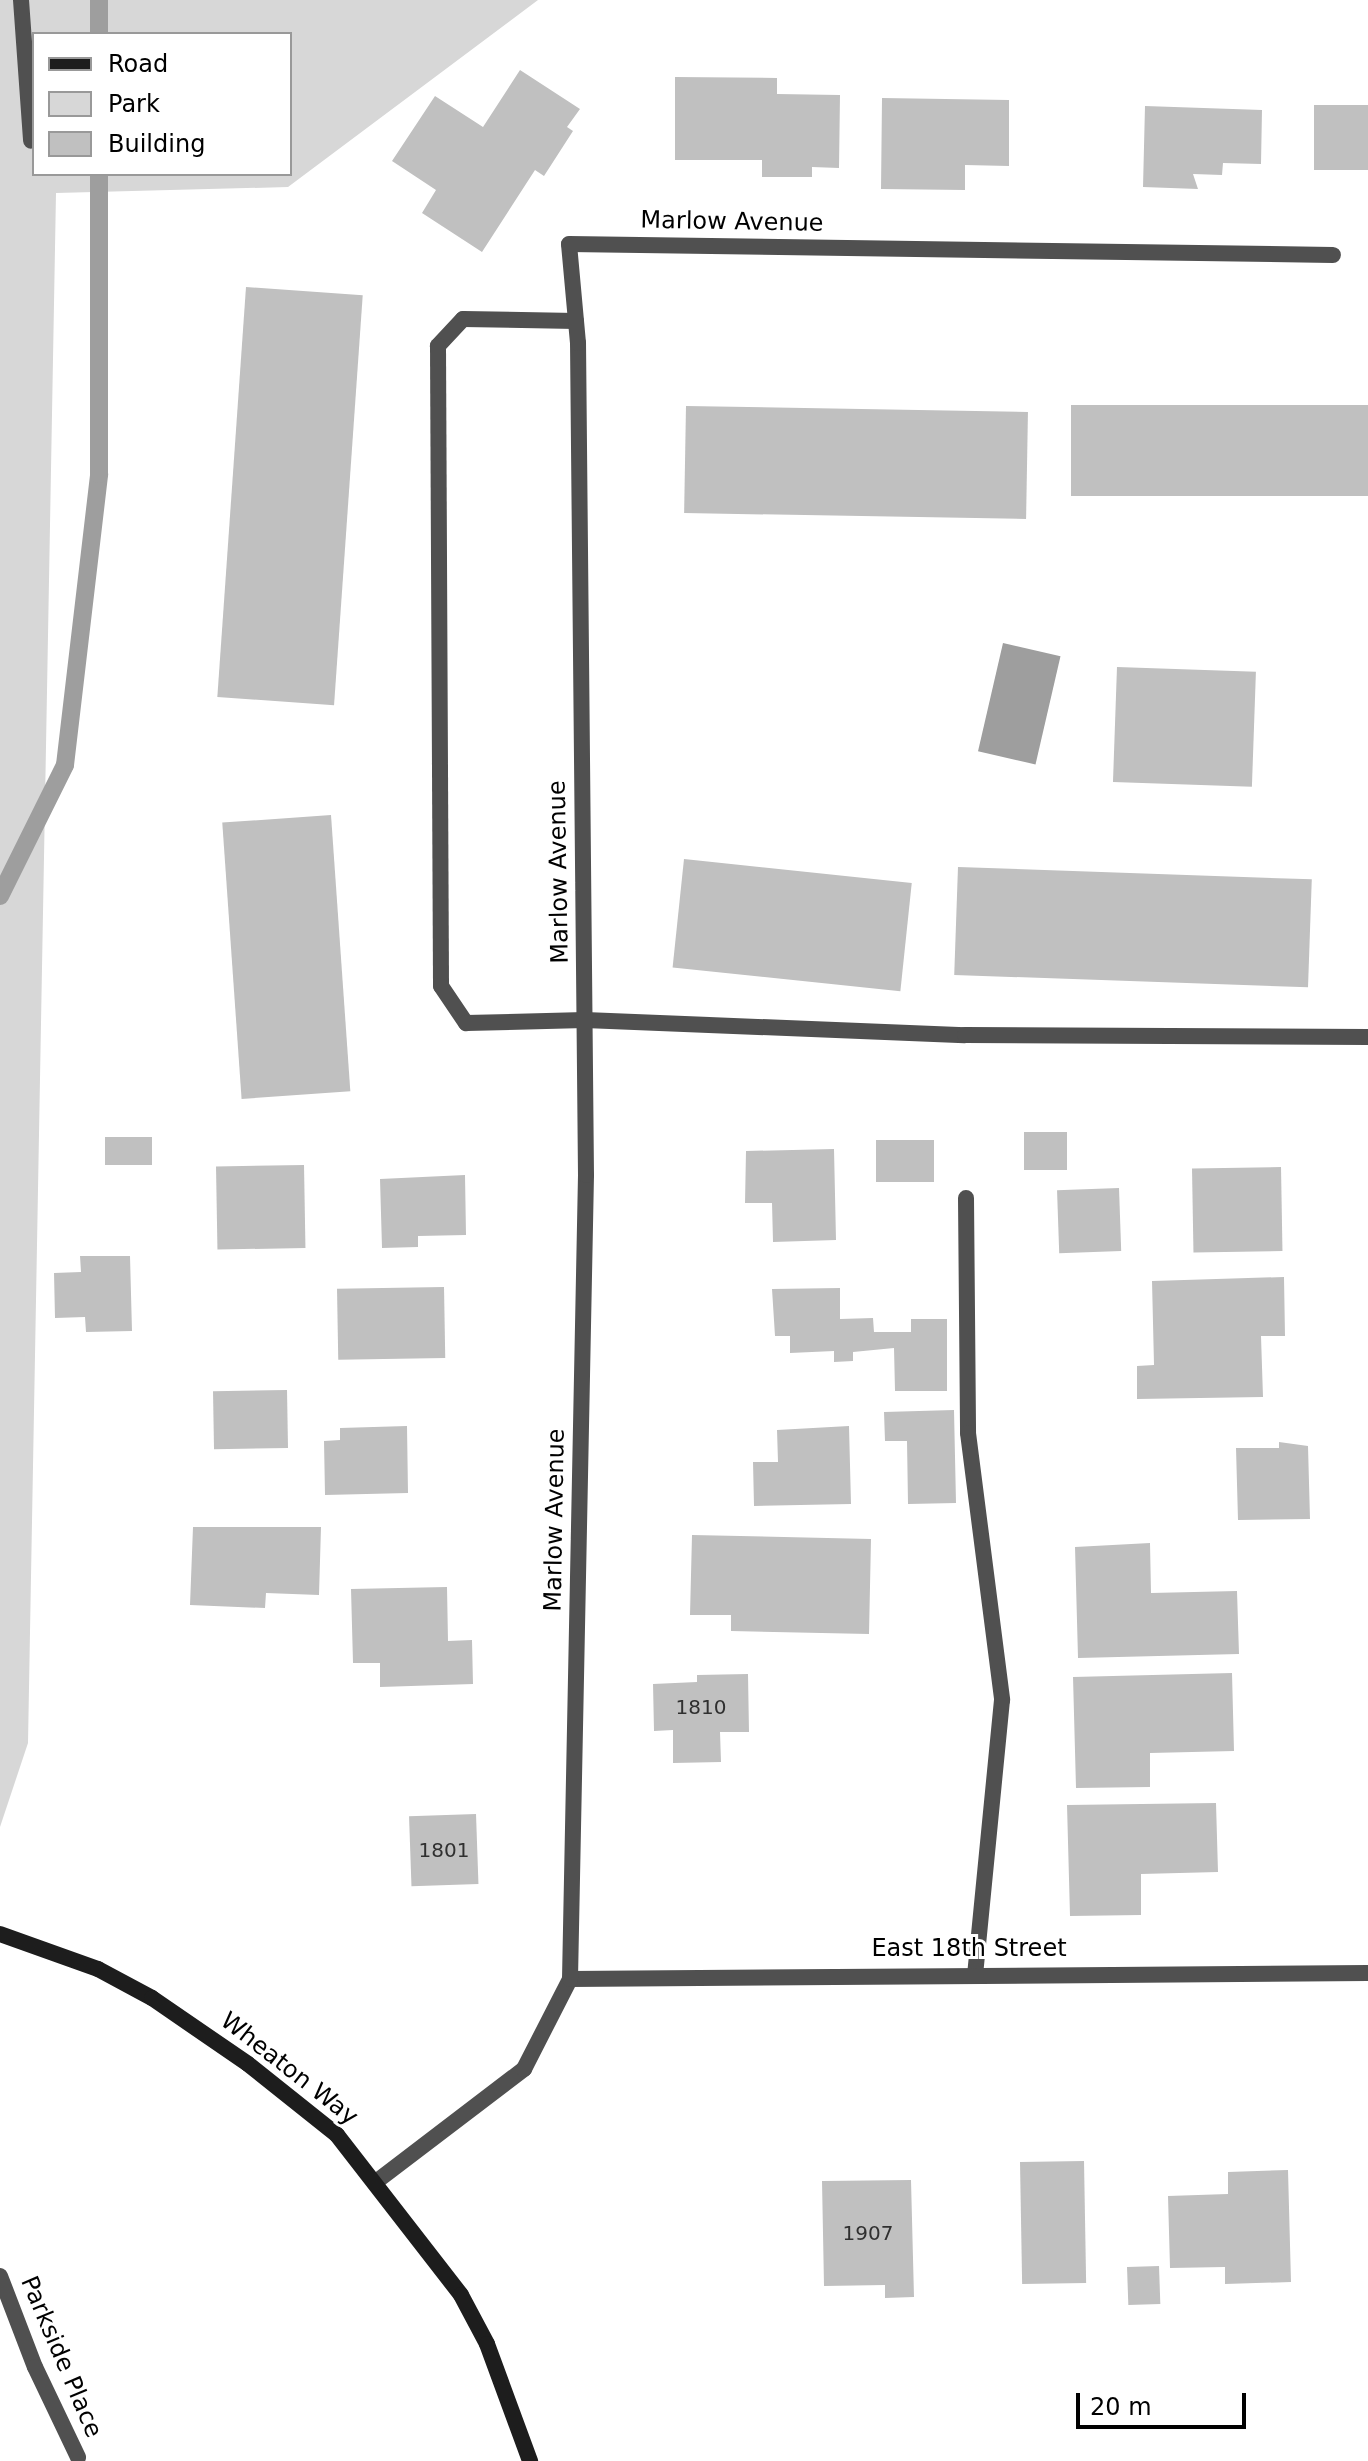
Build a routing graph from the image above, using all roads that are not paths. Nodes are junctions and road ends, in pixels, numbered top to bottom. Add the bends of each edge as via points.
1 (21, 0) edge
2 (31, 141) dead end
3 (1333, 255) dead end
4 (576, 321) junction
5 (585, 1020) junction
6 (1368, 1037) edge
7 (966, 1198) dead end
8 (0, 1934) edge
9 (975, 1973) junction
10 (1368, 1973) edge
11 (570, 1979) junction
12 (377, 2181) junction
13 (0, 2276) edge
14 (75, 2459) edge
15 (530, 2461) edge

1 - 2 street
3 - 4 street, Marlow Avenue via 569,244
4 - 5 street, Marlow Avenue
4 - 5 street via 463,319 438,346 441,986 466,1023
5 - 6 street via 965,1035
5 - 11 street, Marlow Avenue
7 - 9 street via 968,1433 1002,1700
8 - 12 main road, Wheaton Way via 98,1969 190,2023 337,2135
9 - 10 street, East 18th Street
9 - 11 street, East 18th Street
11 - 12 street, Marlow Avenue via 524,2069
12 - 15 main road, Wheaton Way via 461,2295 487,2344
13 - 14 street, Parkside Place

